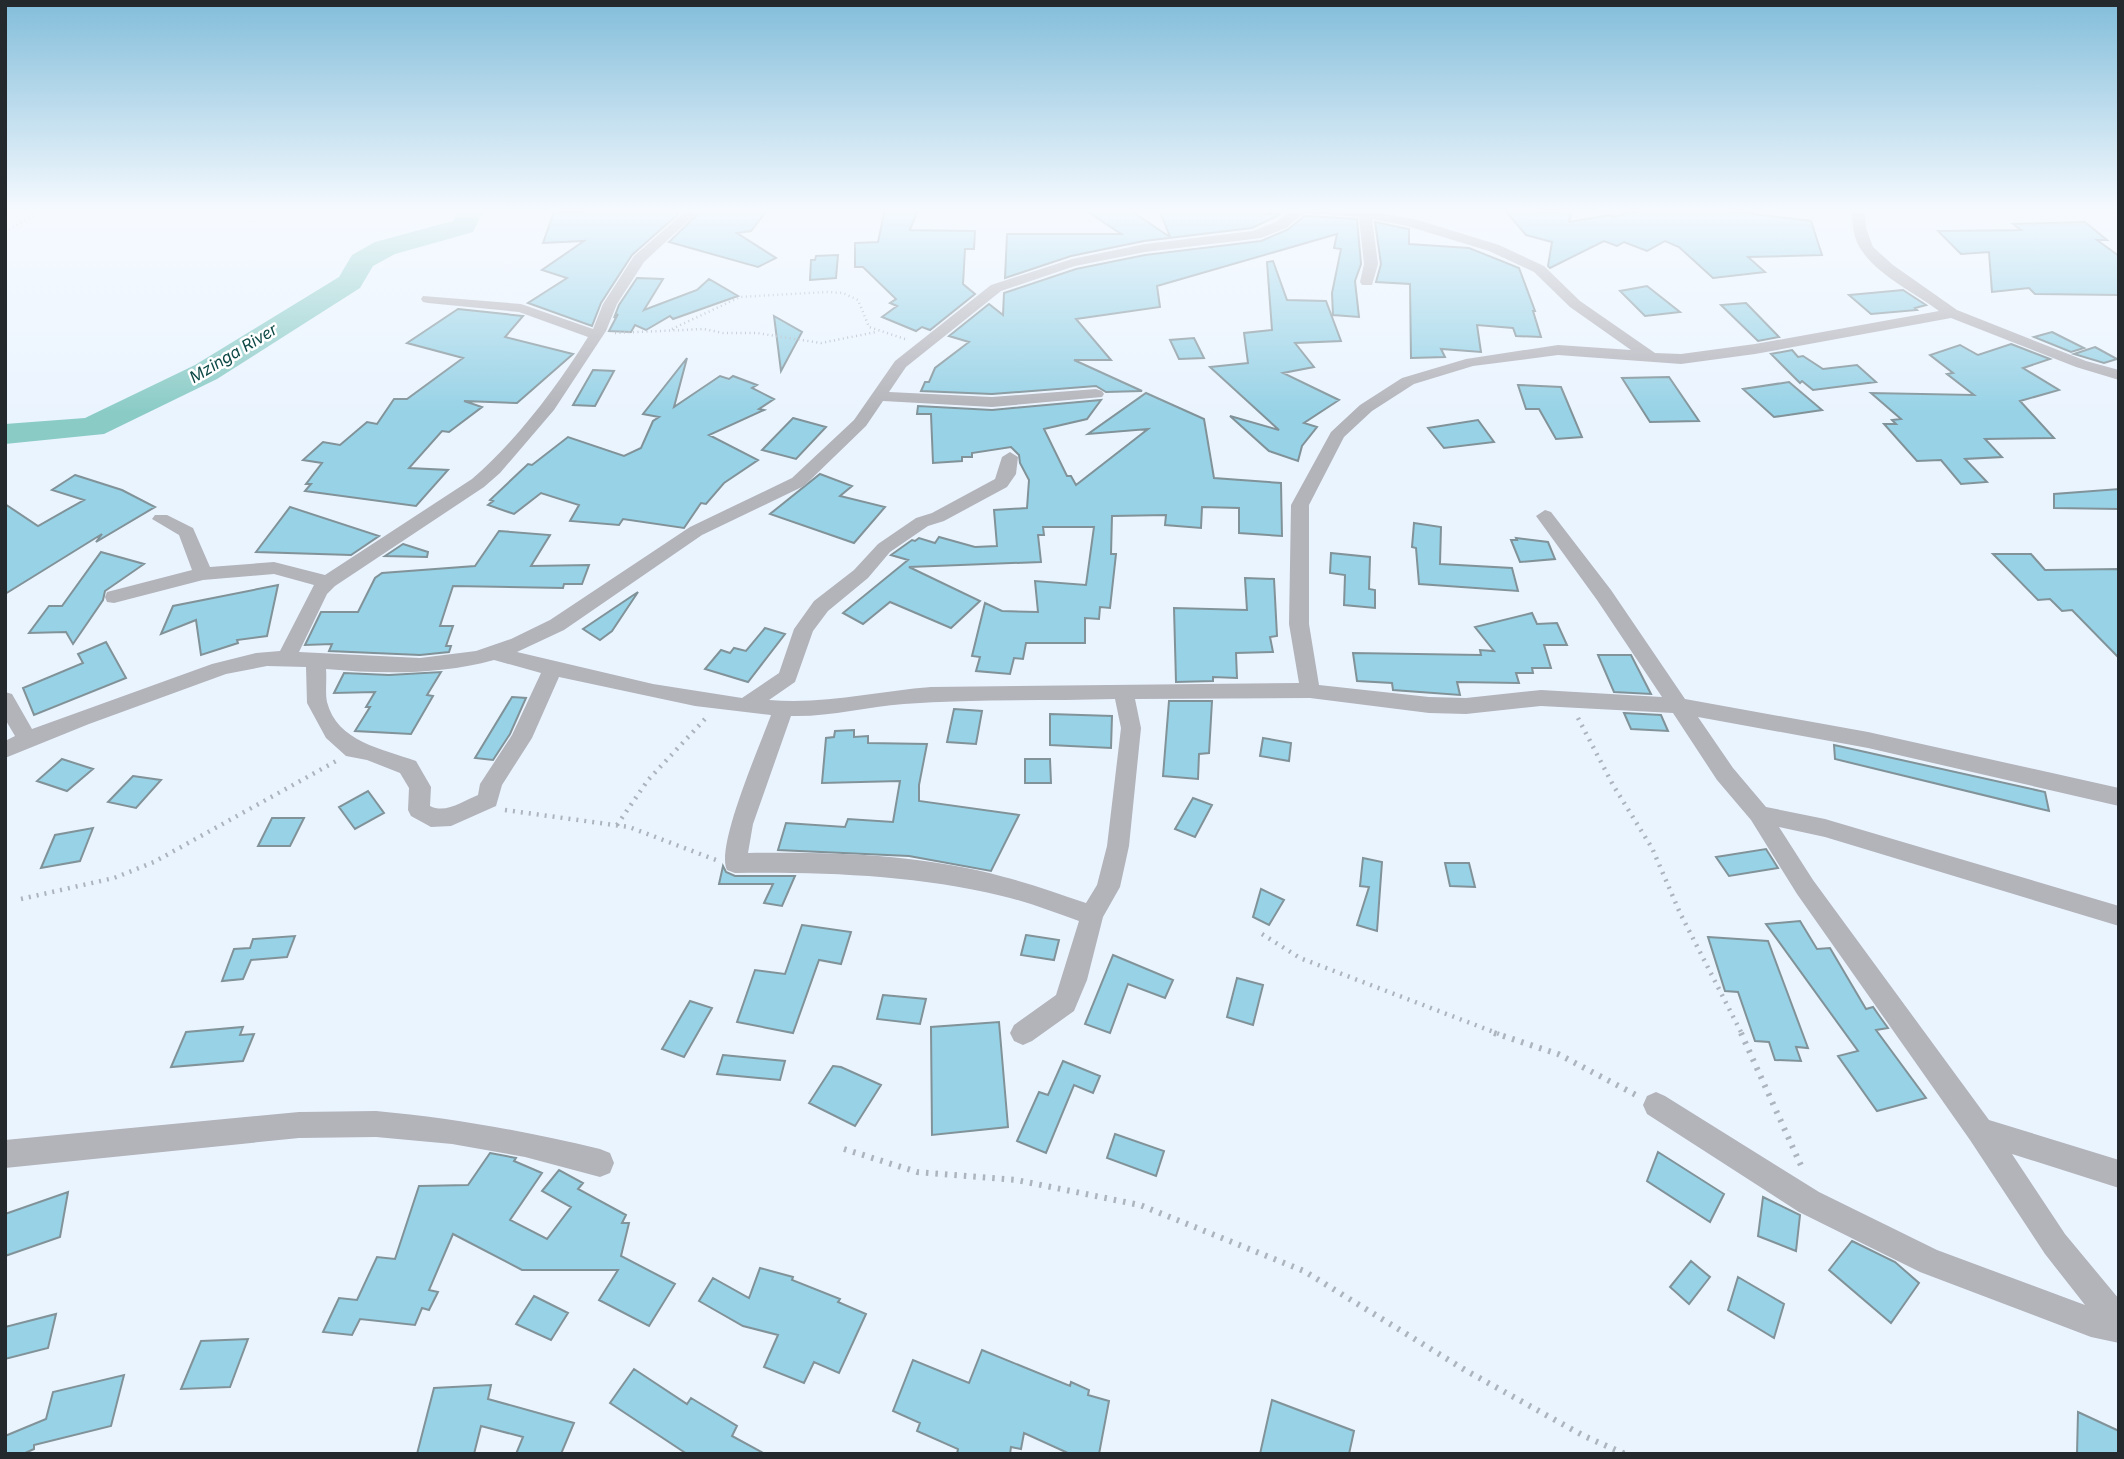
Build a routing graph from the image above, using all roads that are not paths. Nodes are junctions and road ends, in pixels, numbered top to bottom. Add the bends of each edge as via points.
1 (627, 277) edge
2 (1029, 277) edge
3 (1368, 277) edge
4 (1547, 277) edge
5 (1901, 277) edge
6 (1367, 282) dead end
7 (428, 299) dead end
8 (1952, 313) junction
9 (598, 332) junction
10 (1651, 357) junction
11 (2119, 375) edge
12 (1096, 394) dead end
13 (878, 396) junction
14 (1010, 457) dead end
15 (1545, 516) dead end
16 (161, 519) dead end
17 (203, 574) junction
18 (328, 582) junction
19 (114, 597) dead end
20 (493, 653) junction
21 (286, 657) junction
22 (316, 662) junction
23 (554, 666) junction
24 (1123, 691) junction
25 (1310, 691) junction
26 (5, 699) edge
27 (743, 704) junction
28 (1680, 706) junction
29 (784, 708) junction
30 (27, 740) junction
31 (5, 750) edge
32 (2119, 797) edge
33 (1759, 814) junction
34 (1092, 915) junction
35 (2119, 916) edge
36 (1023, 1033) dead end
37 (1656, 1105) road end
38 (1980, 1131) junction
39 (5, 1154) edge
40 (600, 1163) dead end
41 (2119, 1174) edge
42 (2119, 1325) edge

1 - 9 street
2 - 13 street via 996,288 901,365
3 - 6 street
4 - 10 street via 1575,304
5 - 8 street
7 - 9 street via 521,308 580,331
8 - 10 street via 1755,349 1681,359
8 - 11 street
9 - 18 street via 548,407 494,469
10 - 25 street via 1558,350 1471,362 1408,381 1366,408 1337,435 1300,505 1299,624
12 - 13 street via 992,402
13 - 20 street via 860,423 798,482 696,531 557,625
14 - 27 street via 1001,483 901,534 821,606 804,629 788,677
15 - 28 street
16 - 17 street via 187,532
17 - 18 street via 274,568
17 - 19 street
18 - 21 street
20 - 22 street via 406,666
20 - 23 street
21 - 22 street
21 - 30 street via 218,670
22 - 23 street via 317,703 333,732 354,750 408,767 420,787 419,810 431,818 451,817 488,800 491,784 521,738
23 - 27 street
24 - 25 street
24 - 29 street via 931,695 841,707
24 - 34 street via 1131,728 1118,846 1108,887
25 - 28 street via 1429,705 1541,698
26 - 30 street
27 - 29 street
28 - 32 street via 1868,740
28 - 33 street via 1725,774
29 - 34 street via 741,824 735,863 825,862 901,868 1003,886
30 - 31 street
33 - 35 street via 1825,828
33 - 38 street via 1805,887
34 - 36 street via 1065,1003
37 - 42 street via 1809,1202 1930,1262 2091,1322
38 - 41 street
38 - 42 street via 2055,1244
39 - 40 street via 299,1125 376,1124 464,1133

